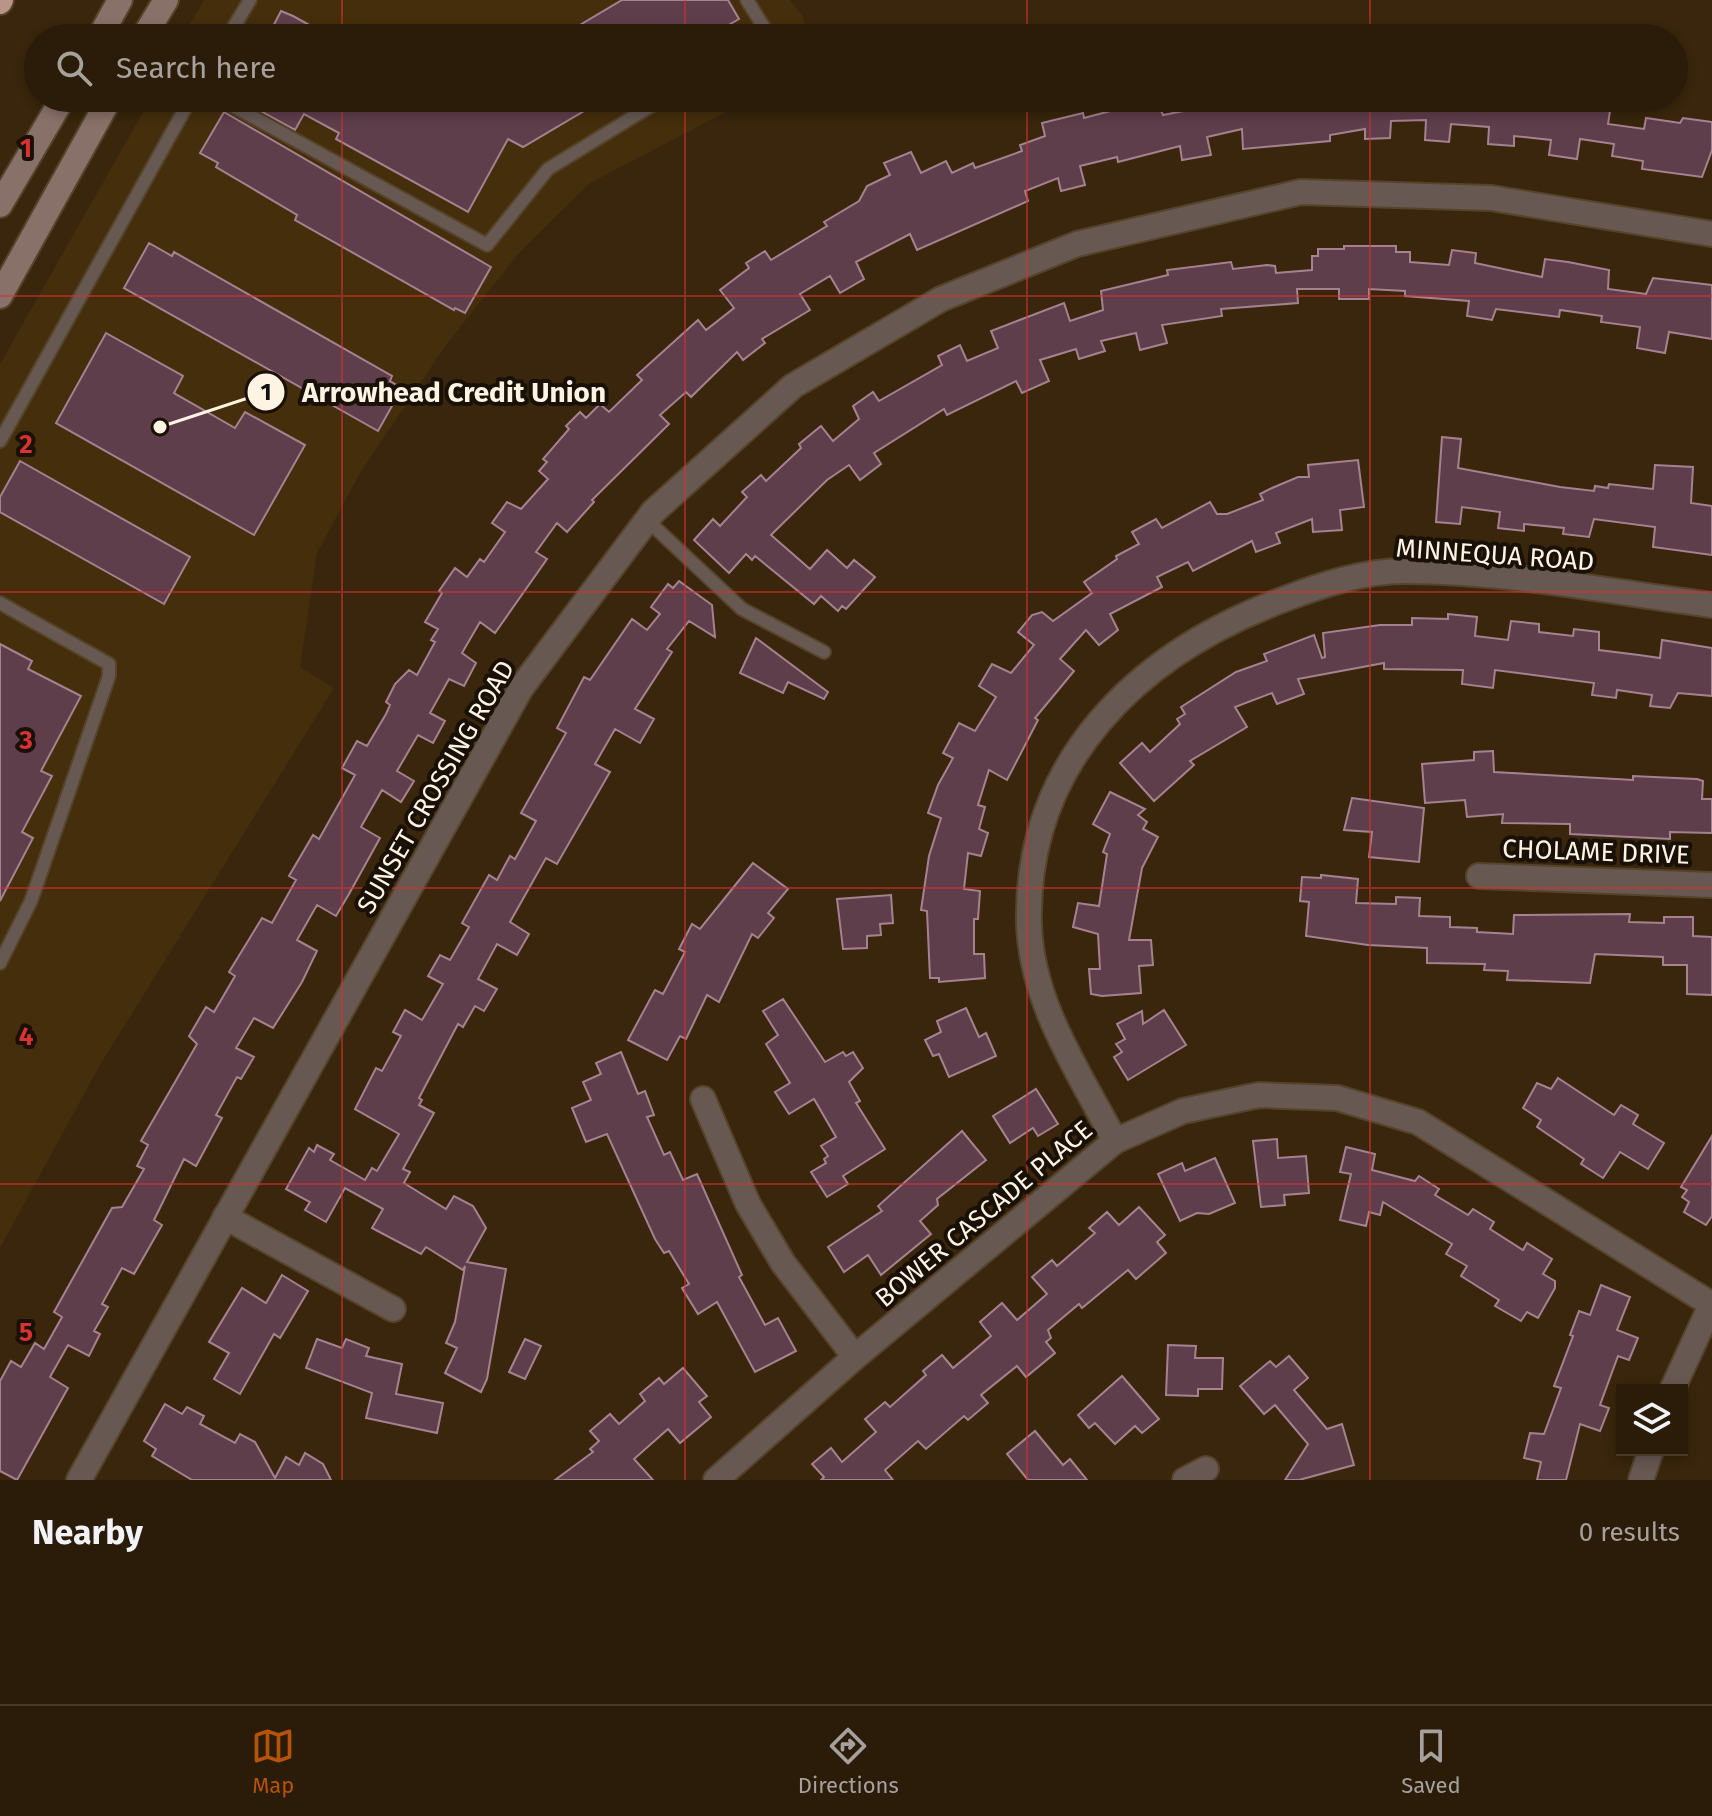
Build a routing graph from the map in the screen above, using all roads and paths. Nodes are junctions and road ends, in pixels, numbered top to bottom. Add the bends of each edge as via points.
1 (120, 0) edge
2 (166, 0) edge
3 (250, 0) edge
4 (747, 0) edge
5 (107, 24) edge
6 (151, 24) edge
7 (235, 24) edge
8 (762, 24) edge
9 (55, 112) edge
10 (102, 112) edge
11 (183, 112) edge
12 (244, 112) edge
13 (641, 112) edge
14 (0, 205) edge
15 (1712, 234) edge
16 (0, 296) edge
17 (0, 441) edge
18 (647, 520) junction
19 (0, 603) edge
20 (1712, 605) edge
21 (824, 652) dead end
22 (1479, 876) dead end
23 (1712, 885) edge
24 (0, 963) edge
25 (703, 1099) dead end
26 (1115, 1141) junction
27 (225, 1217) junction
28 (1712, 1303) edge
29 (393, 1309) dead end
30 (855, 1357) junction
31 (1675, 1384) edge
32 (1649, 1456) edge
33 (79, 1480) edge
34 (716, 1480) edge
35 (1641, 1480) edge

1 - 5 main road
2 - 6 main road
3 - 7 lane
4 - 8 lane
9 - 14 main road
10 - 16 main road
11 - 17 lane
12 - 13 lane via 487,245 548,169
15 - 18 street, SUNSET CROSSING ROAD via 1491,198 1301,192 1077,244 941,299 793,386
18 - 21 lane via 742,609
18 - 27 street, SUNSET CROSSING ROAD via 521,688
19 - 24 lane via 109,664 109,676 31,901
20 - 26 street, MINNEQUA ROAD via 1403,571 1326,583 1252,611 1179,650 1115,701 1061,774 1035,847 1029,926 1045,1006
22 - 23 street, CHOLAME DRIVE
25 - 30 street via 748,1204
26 - 28 street, BOWER CASCADE PLACE via 1183,1111 1259,1095 1337,1098 1418,1122
26 - 30 street, BOWER CASCADE PLACE
27 - 29 street
27 - 33 street, SUNSET CROSSING ROAD
28 - 31 street
30 - 34 street, BOWER CASCADE PLACE
32 - 35 street

